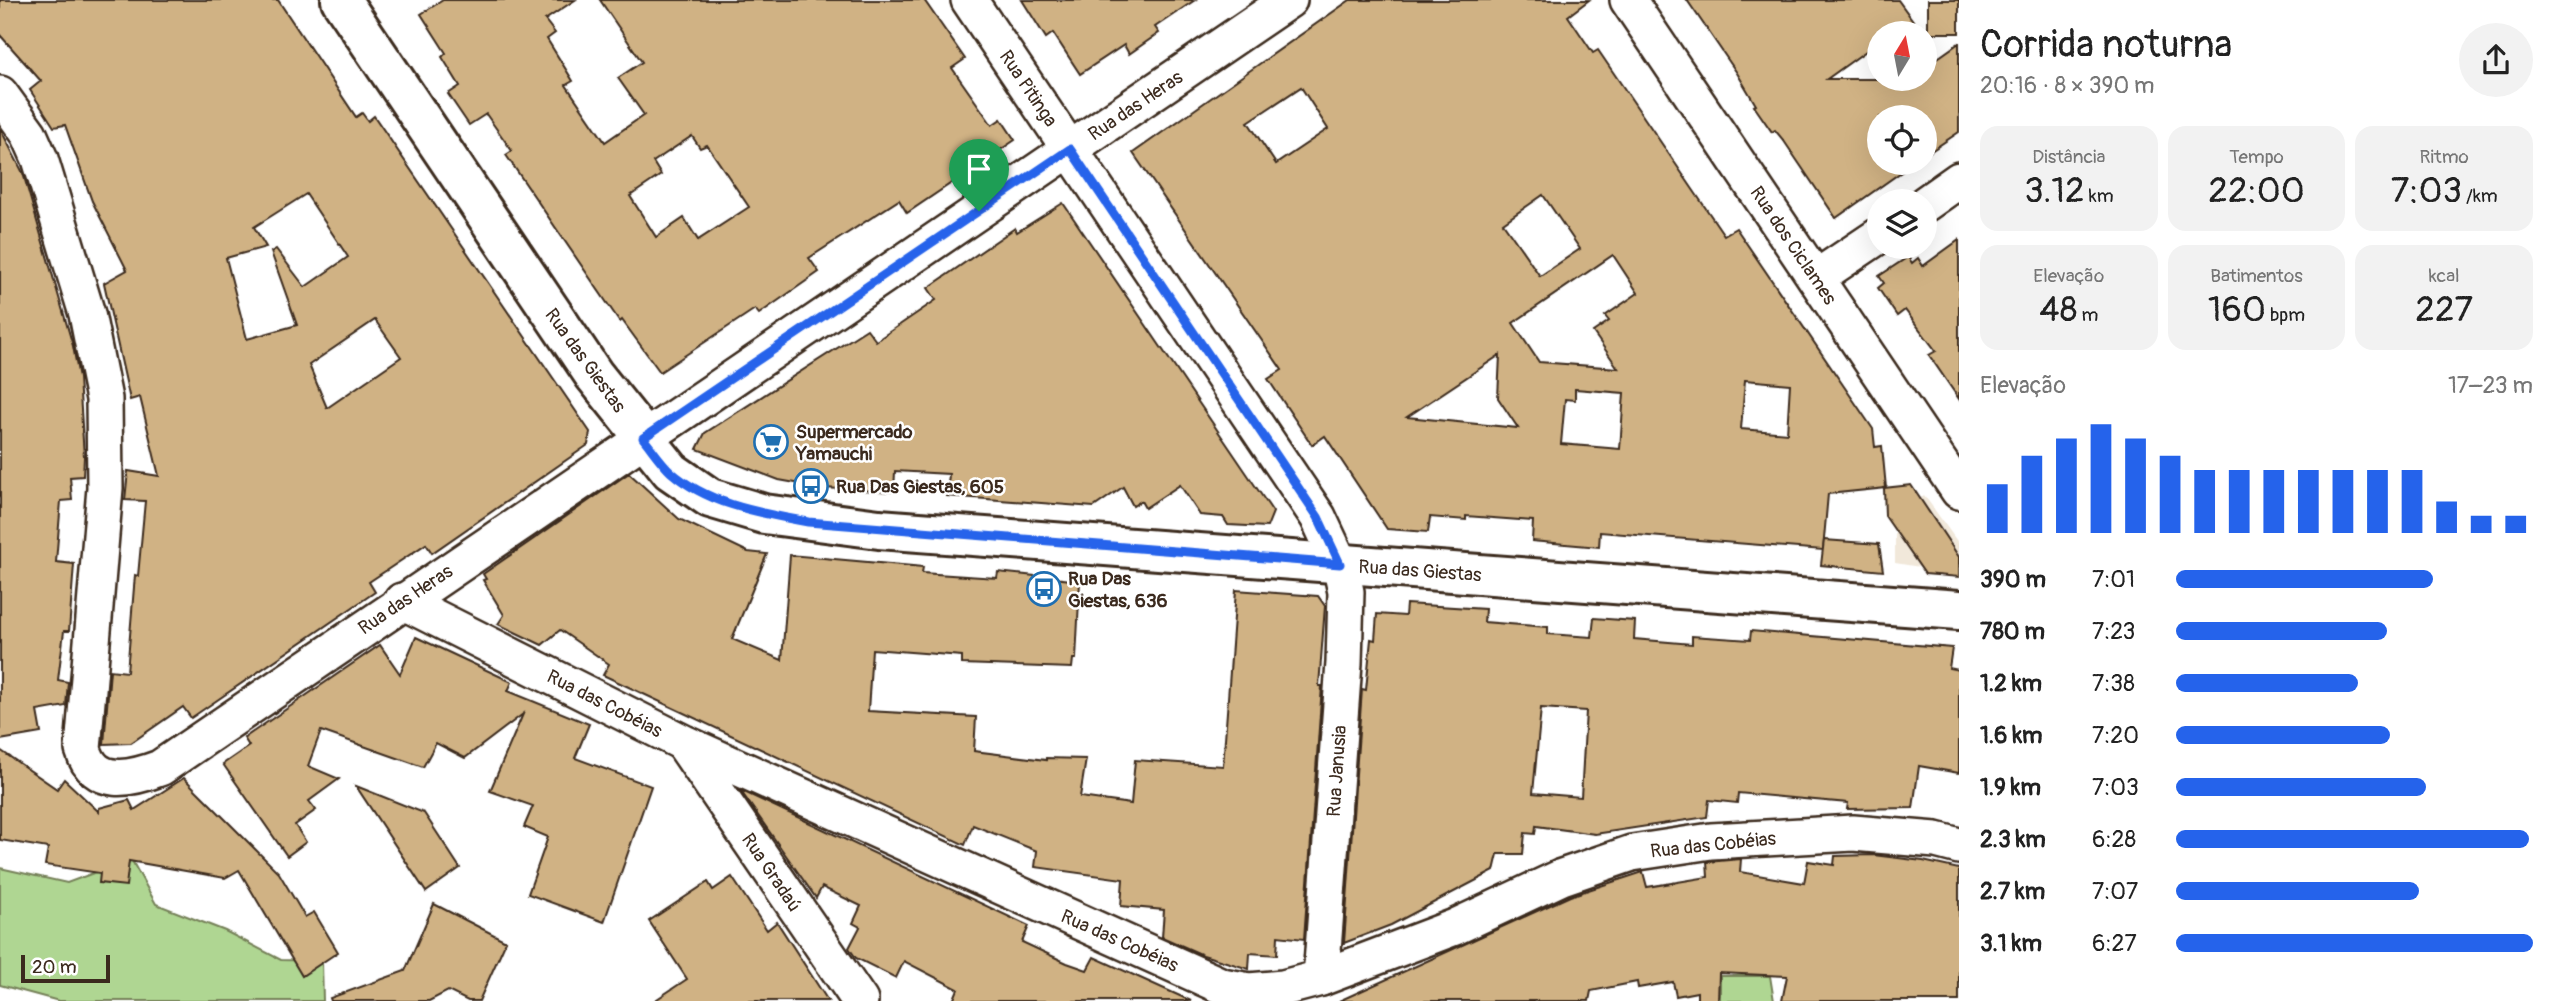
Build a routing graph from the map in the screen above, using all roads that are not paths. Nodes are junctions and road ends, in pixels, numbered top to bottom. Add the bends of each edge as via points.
1 (341, 0) edge
2 (969, 0) edge
3 (1289, 0) edge
4 (1628, 0) edge
5 (0, 94) edge
6 (1070, 149) junction
7 (1959, 180) edge
8 (1937, 196) edge
9 (1867, 244) edge
10 (1816, 278) junction
11 (643, 438) junction
12 (1959, 491) edge
13 (1340, 564) junction
14 (402, 601) junction
15 (1959, 610) edge
16 (684, 743) junction
17 (1959, 846) edge
18 (1321, 978) junction
19 (860, 1001) edge

1 - 11 main road, Rua das Giestas via 594,375
2 - 6 street, Rua Pitinga
3 - 6 street, Rua das Heras
4 - 10 street, Rua dos Ciclames
5 - 14 street, Rua das Heras via 29,134 40,159 87,314 104,399 104,488 83,749 86,762 106,778 131,779 160,768
6 - 11 street, Rua das Heras
6 - 13 street, Rua Pitinga via 1318,517
7 - 8 street
9 - 10 street
10 - 12 street, Rua dos Ciclames
11 - 13 main road, Rua das Giestas via 671,471 710,498 808,522
11 - 14 street, Rua das Heras
13 - 15 main road, Rua das Giestas
13 - 18 street, Rua Janusia via 1346,592 1344,663
14 - 16 street, Rua das Cobéias
16 - 18 street, Rua das Cobéias via 1222,986 1249,991
16 - 19 street, Rua Gradaú
17 - 18 street, Rua das Cobéias via 1853,833 1711,841 1632,853 1562,877 1455,927

